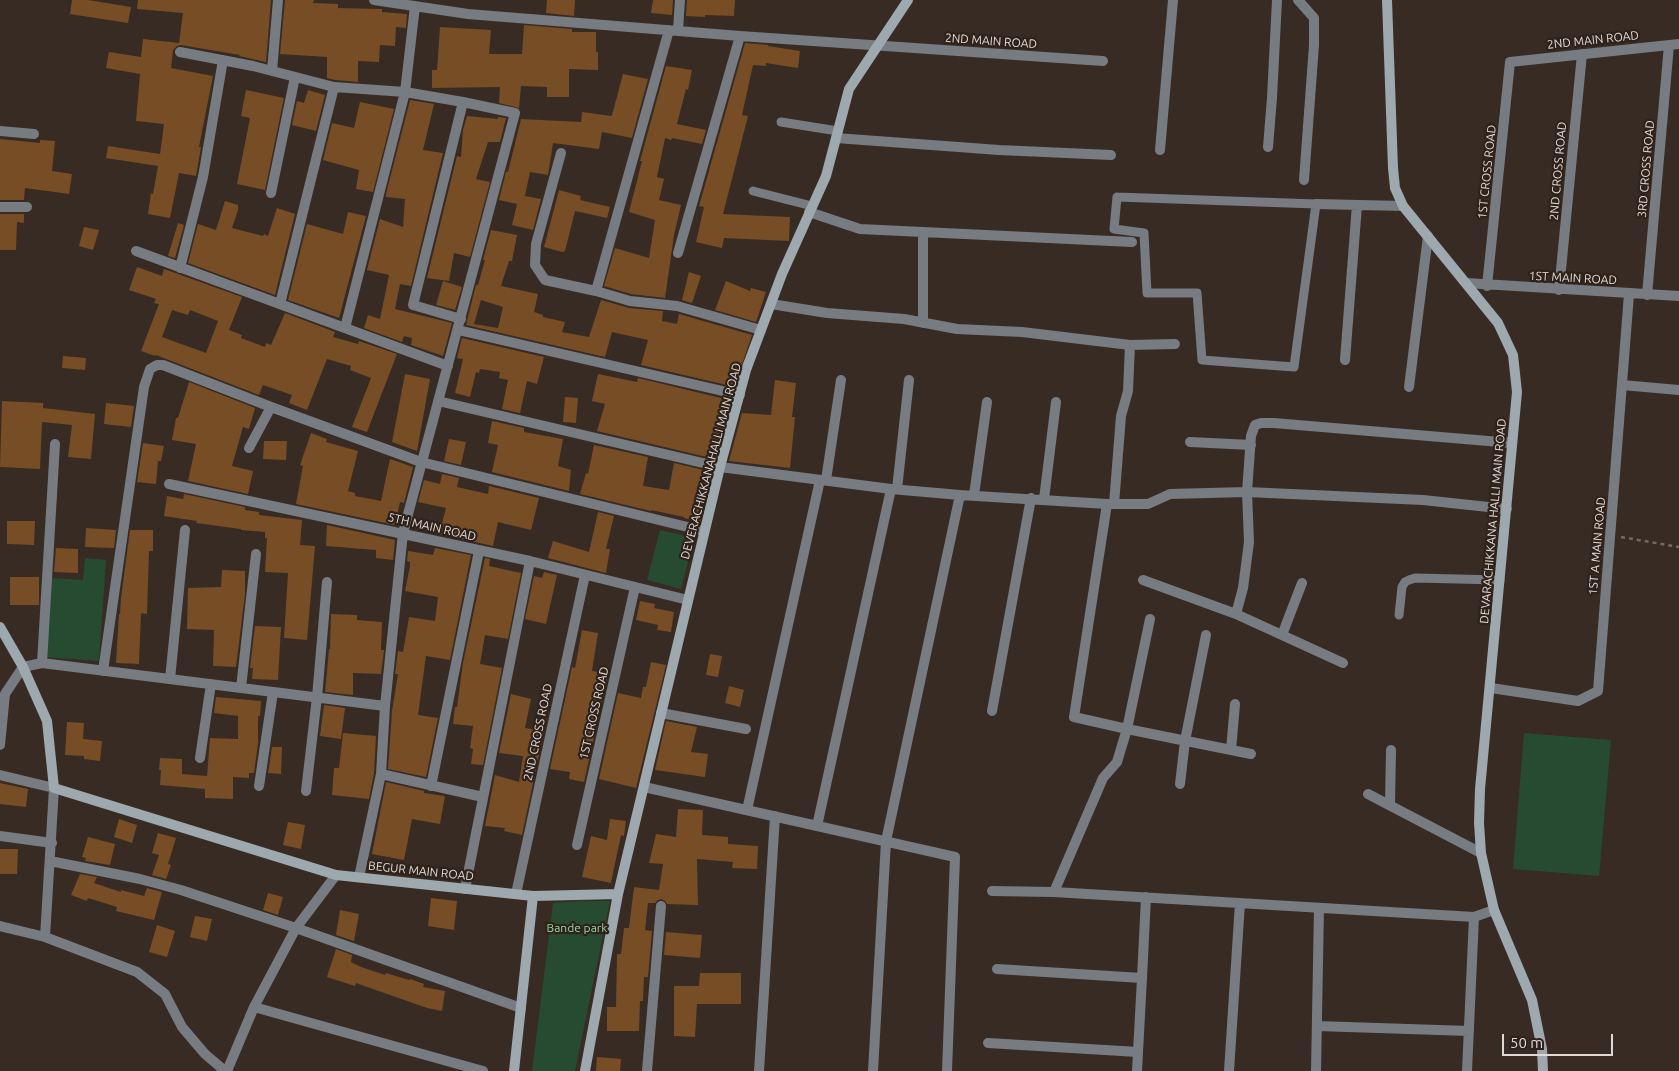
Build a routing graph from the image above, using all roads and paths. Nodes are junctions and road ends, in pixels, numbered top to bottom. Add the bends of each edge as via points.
1 (278, 0) edge
2 (374, 0) edge
3 (680, 0) edge
4 (908, 0) edge
5 (1173, 0) edge
6 (1277, 0) edge
7 (1298, 0) edge
8 (1387, 0) edge
9 (415, 6) junction
10 (673, 30) junction
11 (740, 36) junction
12 (1674, 44) edge
13 (878, 46) junction
14 (180, 52) dead end
15 (1582, 54) junction
16 (223, 60) junction
17 (1103, 61) dead end
18 (1510, 62) joint
19 (272, 71) junction
20 (295, 77) junction
21 (334, 86) junction
22 (405, 92) junction
23 (463, 102) junction
24 (781, 122) dead end
25 (0, 131) edge
26 (34, 134) dead end
27 (837, 134) junction
28 (1268, 147) dead end
29 (1160, 150) dead end
30 (561, 154) dead end
31 (1111, 155) dead end
32 (1304, 180) dead end
33 (753, 191) dead end
34 (271, 193) dead end
35 (1316, 204) junction
36 (1357, 205) junction
37 (1403, 206) junction
38 (0, 207) edge
39 (27, 207) dead end
40 (811, 209) junction
41 (924, 232) junction
42 (1428, 236) junction
43 (1132, 242) dead end
44 (136, 251) dead end
45 (678, 253) dead end
46 (180, 268) junction
47 (1466, 283) junction
48 (1487, 286) junction
49 (1559, 290) junction
50 (596, 291) junction
51 (1629, 294) junction
52 (1647, 295) junction
53 (1679, 296) edge
54 (280, 304) junction
55 (770, 304) junction
56 (460, 319) junction
57 (924, 323) junction
58 (345, 328) junction
59 (458, 330) junction
60 (761, 330) junction
61 (1175, 344) dead end
62 (1130, 345) junction
63 (1345, 360) dead end
64 (448, 366) junction
65 (841, 380) dead end
66 (909, 380) dead end
67 (1622, 385) junction
68 (1410, 387) dead end
69 (1679, 390) edge
70 (740, 395) junction
71 (438, 401) junction
72 (988, 402) dead end
73 (1056, 402) dead end
74 (271, 407) junction
75 (1190, 442) dead end
76 (1512, 443) junction
77 (55, 444) dead end
78 (1251, 445) junction
79 (249, 448) dead end
80 (421, 462) junction
81 (720, 467) junction
82 (823, 480) junction
83 (169, 484) dead end
84 (894, 489) junction
85 (1247, 492) junction
86 (960, 495) junction
87 (974, 495) junction
88 (1031, 498) junction
89 (1044, 499) junction
90 (1111, 504) junction
91 (1507, 509) junction
92 (185, 530) dead end
93 (704, 531) junction
94 (403, 533) junction
95 (1610, 535) junction
96 (1679, 547) edge
97 (479, 551) junction
98 (256, 554) dead end
99 (530, 561) junction
100 (585, 575) junction
101 (1143, 580) dead end
102 (1500, 580) junction
103 (327, 582) dead end
104 (1302, 583) dead end
105 (635, 587) junction
106 (688, 600) junction
107 (1236, 614) junction
108 (1399, 615) dead end
109 (1150, 619) dead end
110 (0, 627) edge
111 (1206, 635) dead end
112 (1282, 635) junction
113 (42, 663) junction
114 (1343, 663) dead end
115 (23, 667) junction
116 (103, 671) junction
117 (170, 679) junction
118 (211, 684) junction
119 (241, 688) junction
120 (1491, 688) junction
121 (274, 692) junction
122 (318, 697) junction
123 (1235, 704) dead end
124 (384, 706) junction
125 (992, 711) dead end
126 (661, 713) junction
127 (746, 728) dead end
128 (1127, 729) junction
129 (1185, 740) junction
130 (0, 745) edge
131 (1231, 750) junction
132 (1391, 750) dead end
133 (1251, 754) dead end
134 (200, 758) dead end
135 (381, 774) junction
136 (0, 776) edge
137 (1180, 784) dead end
138 (259, 786) dead end
139 (432, 786) junction
140 (644, 787) junction
141 (54, 788) junction
142 (306, 791) dead end
143 (1368, 794) dead end
144 (483, 797) junction
145 (1390, 805) junction
146 (747, 810) junction
147 (775, 816) junction
148 (817, 826) junction
149 (0, 836) edge
150 (886, 841) junction
151 (52, 843) junction
152 (577, 845) dead end
153 (1481, 853) junction
154 (50, 861) junction
155 (336, 875) junction
156 (359, 877) junction
157 (465, 889) junction
158 (992, 891) dead end
159 (1054, 892) junction
160 (516, 894) junction
161 (618, 894) junction
162 (533, 896) junction
163 (1146, 897) junction
164 (1240, 903) junction
165 (661, 906) dead end
166 (1319, 908) junction
167 (1494, 910) junction
168 (1474, 917) junction
169 (0, 926) edge
170 (296, 928) junction
171 (45, 937) junction
172 (997, 969) dead end
173 (1142, 978) junction
174 (254, 1006) junction
175 (521, 1008) junction
176 (1317, 1026) junction
177 (1469, 1031) junction
178 (988, 1043) dead end
179 (1138, 1052) junction
180 (226, 1071) edge
181 (483, 1071) edge
182 (514, 1071) edge
183 (585, 1071) edge
184 (647, 1071) edge
185 (758, 1071) edge
186 (872, 1071) edge
187 (947, 1071) edge
188 (1137, 1071) edge
189 (1229, 1071) edge
190 (1316, 1071) edge
191 (1467, 1071) edge
192 (1543, 1071) edge

1 - 19 street
2 - 9 street, 2ND MAIN ROAD
3 - 10 street
4 - 13 street, DEVERACHIKKANAHALLI MAIN ROAD
5 - 29 street
6 - 28 street
7 - 32 street via 1314,18
8 - 37 street, DEVARACHIKKANA HALLI MAIN ROAD via 1393,168 1395,188
9 - 10 street, 2ND MAIN ROAD via 468,14
9 - 22 street
10 - 11 street, 2ND MAIN ROAD
10 - 50 street
11 - 13 street, 2ND MAIN ROAD
11 - 45 street
12 - 15 street, 2ND MAIN ROAD
12 - 52 street, 3RD CROSS ROAD
13 - 17 street, 2ND MAIN ROAD
13 - 27 street, DEVERACHIKKANAHALLI MAIN ROAD via 849,88
14 - 16 street
15 - 18 street, 2ND MAIN ROAD
15 - 49 street, 2ND CROSS ROAD
16 - 19 street
16 - 46 street via 203,176
18 - 48 street, 1ST CROSS ROAD
19 - 20 street
20 - 21 street
20 - 34 street
21 - 22 street
21 - 54 street
22 - 23 street
22 - 58 street
23 - 56 street via 413,305
23 - 56 street via 515,113
24 - 27 lane
25 - 26 street
27 - 31 street via 999,150
27 - 40 street, DEVERACHIKKANAHALLI MAIN ROAD via 826,176
30 - 50 street via 536,244 535,265 545,280
33 - 40 lane
35 - 35 lane via 1294,367 1202,360 1197,293 1147,293 1144,233 1114,229 1117,197
35 - 36 street
36 - 37 street
36 - 63 street
37 - 42 street, DEVARACHIKKANA HALLI MAIN ROAD
38 - 39 street
40 - 41 street via 860,229
40 - 55 street, DEVERACHIKKANAHALLI MAIN ROAD
41 - 43 street
41 - 57 street
42 - 47 street, DEVARACHIKKANA HALLI MAIN ROAD
42 - 68 street
44 - 46 street
46 - 54 street
47 - 48 street, 1ST MAIN ROAD
47 - 76 street, DEVARACHIKKANA HALLI MAIN ROAD via 1498,323 1513,355 1517,392
48 - 49 street, 1ST MAIN ROAD
49 - 51 street, 1ST MAIN ROAD
50 - 60 street via 630,301 677,306
51 - 52 street, 1ST MAIN ROAD
51 - 67 street, 1ST A MAIN ROAD
52 - 53 street, 1ST MAIN ROAD
54 - 58 street
55 - 57 street
55 - 60 street, DEVERACHIKKANAHALLI MAIN ROAD
56 - 59 street
57 - 62 street
58 - 64 street
59 - 64 street
59 - 70 street
60 - 70 street, DEVERACHIKKANAHALLI MAIN ROAD
61 - 62 street
62 - 90 street via 1128,391 1121,416
64 - 71 street
65 - 82 street
66 - 84 street
67 - 69 street
67 - 95 street, 1ST A MAIN ROAD
70 - 81 street, DEVERACHIKKANAHALLI MAIN ROAD
71 - 80 street
71 - 81 street
72 - 87 street
73 - 89 street
74 - 79 street
74 - 80 street
74 - 116 street via 163,365 157,364 150,369 144,387
75 - 78 street
76 - 78 street via 1261,423 1255,425
76 - 91 street, DEVARACHIKKANA HALLI MAIN ROAD
77 - 113 street
78 - 85 street
80 - 93 street
80 - 94 street
81 - 82 street
81 - 93 street, DEVERACHIKKANAHALLI MAIN ROAD
82 - 84 street
82 - 146 street
83 - 94 street, 5TH MAIN ROAD
84 - 86 street
84 - 148 street
85 - 90 street via 1170,494 1148,504
85 - 91 street via 1423,500
85 - 107 street via 1249,542
86 - 87 street
86 - 150 street
87 - 88 street
88 - 89 street
88 - 125 street
89 - 90 street
90 - 128 street via 1074,716
91 - 102 street, DEVARACHIKKANA HALLI MAIN ROAD
92 - 117 street
93 - 106 street, DEVERACHIKKANAHALLI MAIN ROAD
94 - 97 street, 5TH MAIN ROAD
94 - 124 street
95 - 96 path
95 - 120 street, 1ST A MAIN ROAD via 1598,691 1578,701
97 - 99 street, 5TH MAIN ROAD
97 - 139 street
98 - 119 street
99 - 100 street, 5TH MAIN ROAD
99 - 144 street
100 - 105 street, 5TH MAIN ROAD
100 - 160 street, 2ND CROSS ROAD
101 - 107 street
102 - 108 lane via 1414,578 1402,587
102 - 120 street, DEVARACHIKKANA HALLI MAIN ROAD
103 - 122 street
104 - 112 street
105 - 106 street, 5TH MAIN ROAD
105 - 152 street, 1ST CROSS ROAD
106 - 126 street, DEVERACHIKKANAHALLI MAIN ROAD
107 - 112 street
109 - 128 street
110 - 115 street
111 - 129 street
112 - 114 street
113 - 115 street
113 - 116 street
115 - 130 street via 5,694
115 - 141 street via 47,721
116 - 117 street
117 - 118 street
118 - 119 street
118 - 134 street
119 - 121 street
120 - 153 street, DEVARACHIKKANA HALLI MAIN ROAD via 1480,789
121 - 122 street
121 - 138 street
122 - 124 street
122 - 142 street
123 - 131 street
124 - 135 street
126 - 127 street
126 - 140 street, DEVERACHIKKANAHALLI MAIN ROAD
128 - 129 street
128 - 159 street via 1117,762 1103,778
129 - 131 street
129 - 137 street
131 - 133 street
132 - 145 street
135 - 139 street
135 - 156 street
136 - 141 street
139 - 144 street
140 - 146 street
140 - 161 street, DEVERACHIKKANAHALLI MAIN ROAD
141 - 151 street
141 - 155 street, BEGUR MAIN ROAD
143 - 145 street
144 - 157 street
145 - 153 street
146 - 147 street
147 - 148 street
147 - 185 street
148 - 150 street
149 - 151 street
150 - 186 street
150 - 187 street via 955,857
151 - 154 street
153 - 167 street, DEVARACHIKKANA HALLI MAIN ROAD
154 - 170 street via 181,890
154 - 171 street
155 - 156 street, BEGUR MAIN ROAD
155 - 170 street
156 - 157 street, BEGUR MAIN ROAD
157 - 160 street, BEGUR MAIN ROAD
158 - 159 street
159 - 163 street
160 - 162 street, BEGUR MAIN ROAD
161 - 162 street, BEGUR MAIN ROAD
161 - 183 street
162 - 175 street
163 - 164 street
163 - 173 street
164 - 166 street
164 - 189 street
165 - 184 street
166 - 168 street
166 - 176 street
167 - 168 street
167 - 192 street, DEVARACHIKKANA HALLI MAIN ROAD via 1532,1000
168 - 177 street
169 - 171 street
170 - 174 street
170 - 175 street
171 - 180 street via 137,972 164,994 182,1027 205,1054
172 - 173 street
173 - 179 street
174 - 180 street
174 - 181 street
175 - 182 street
176 - 177 street
176 - 190 street
177 - 191 street
178 - 179 street
179 - 188 street

